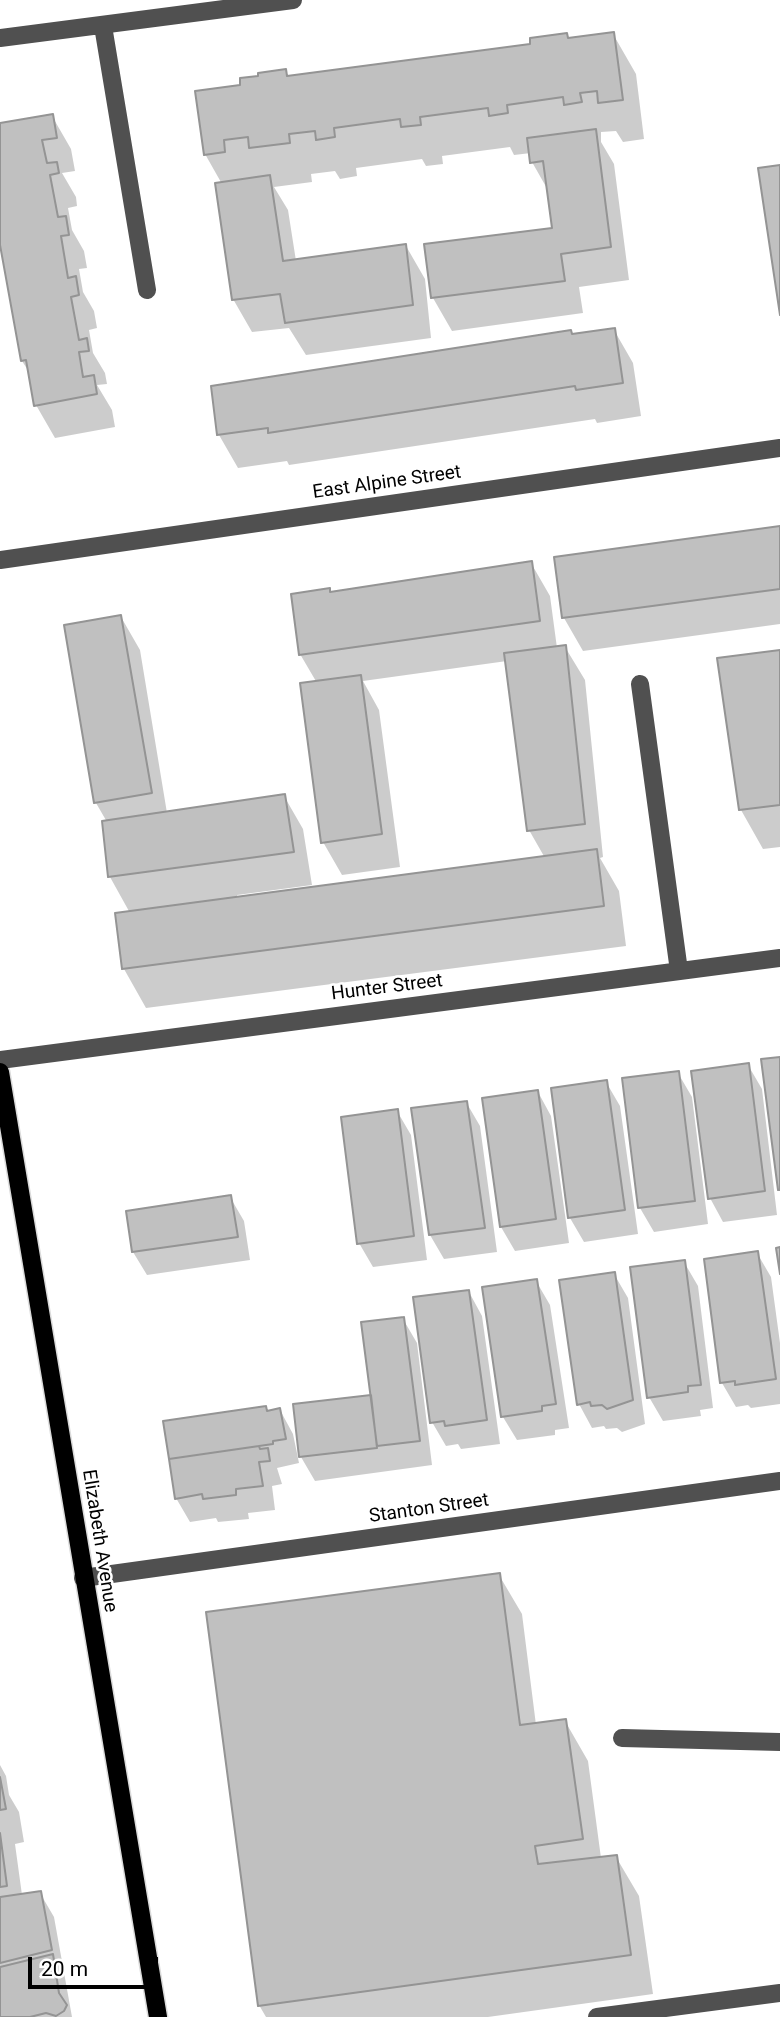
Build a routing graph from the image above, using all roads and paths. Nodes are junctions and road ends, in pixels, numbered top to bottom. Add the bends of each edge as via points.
1 (293, 0) edge
2 (103, 26) junction
3 (0, 38) edge
4 (148, 290) dead end
5 (780, 448) edge
6 (0, 560) edge
7 (640, 684) dead end
8 (780, 958) edge
9 (679, 971) junction
10 (0, 1060) edge
11 (0, 1072) edge
12 (780, 1481) edge
13 (83, 1578) junction
14 (622, 1738) dead end
15 (780, 1742) edge
16 (780, 1993) edge
17 (158, 2017) edge
18 (597, 2017) edge

1 - 2 street
2 - 3 street
2 - 4 street
5 - 6 street, East Alpine Street
7 - 9 street
8 - 9 street, Hunter Street
9 - 10 street, Hunter Street
11 - 13 main road, Elizabeth Avenue
12 - 13 street, Stanton Street
13 - 17 main road, Elizabeth Avenue
14 - 15 street
16 - 18 street

